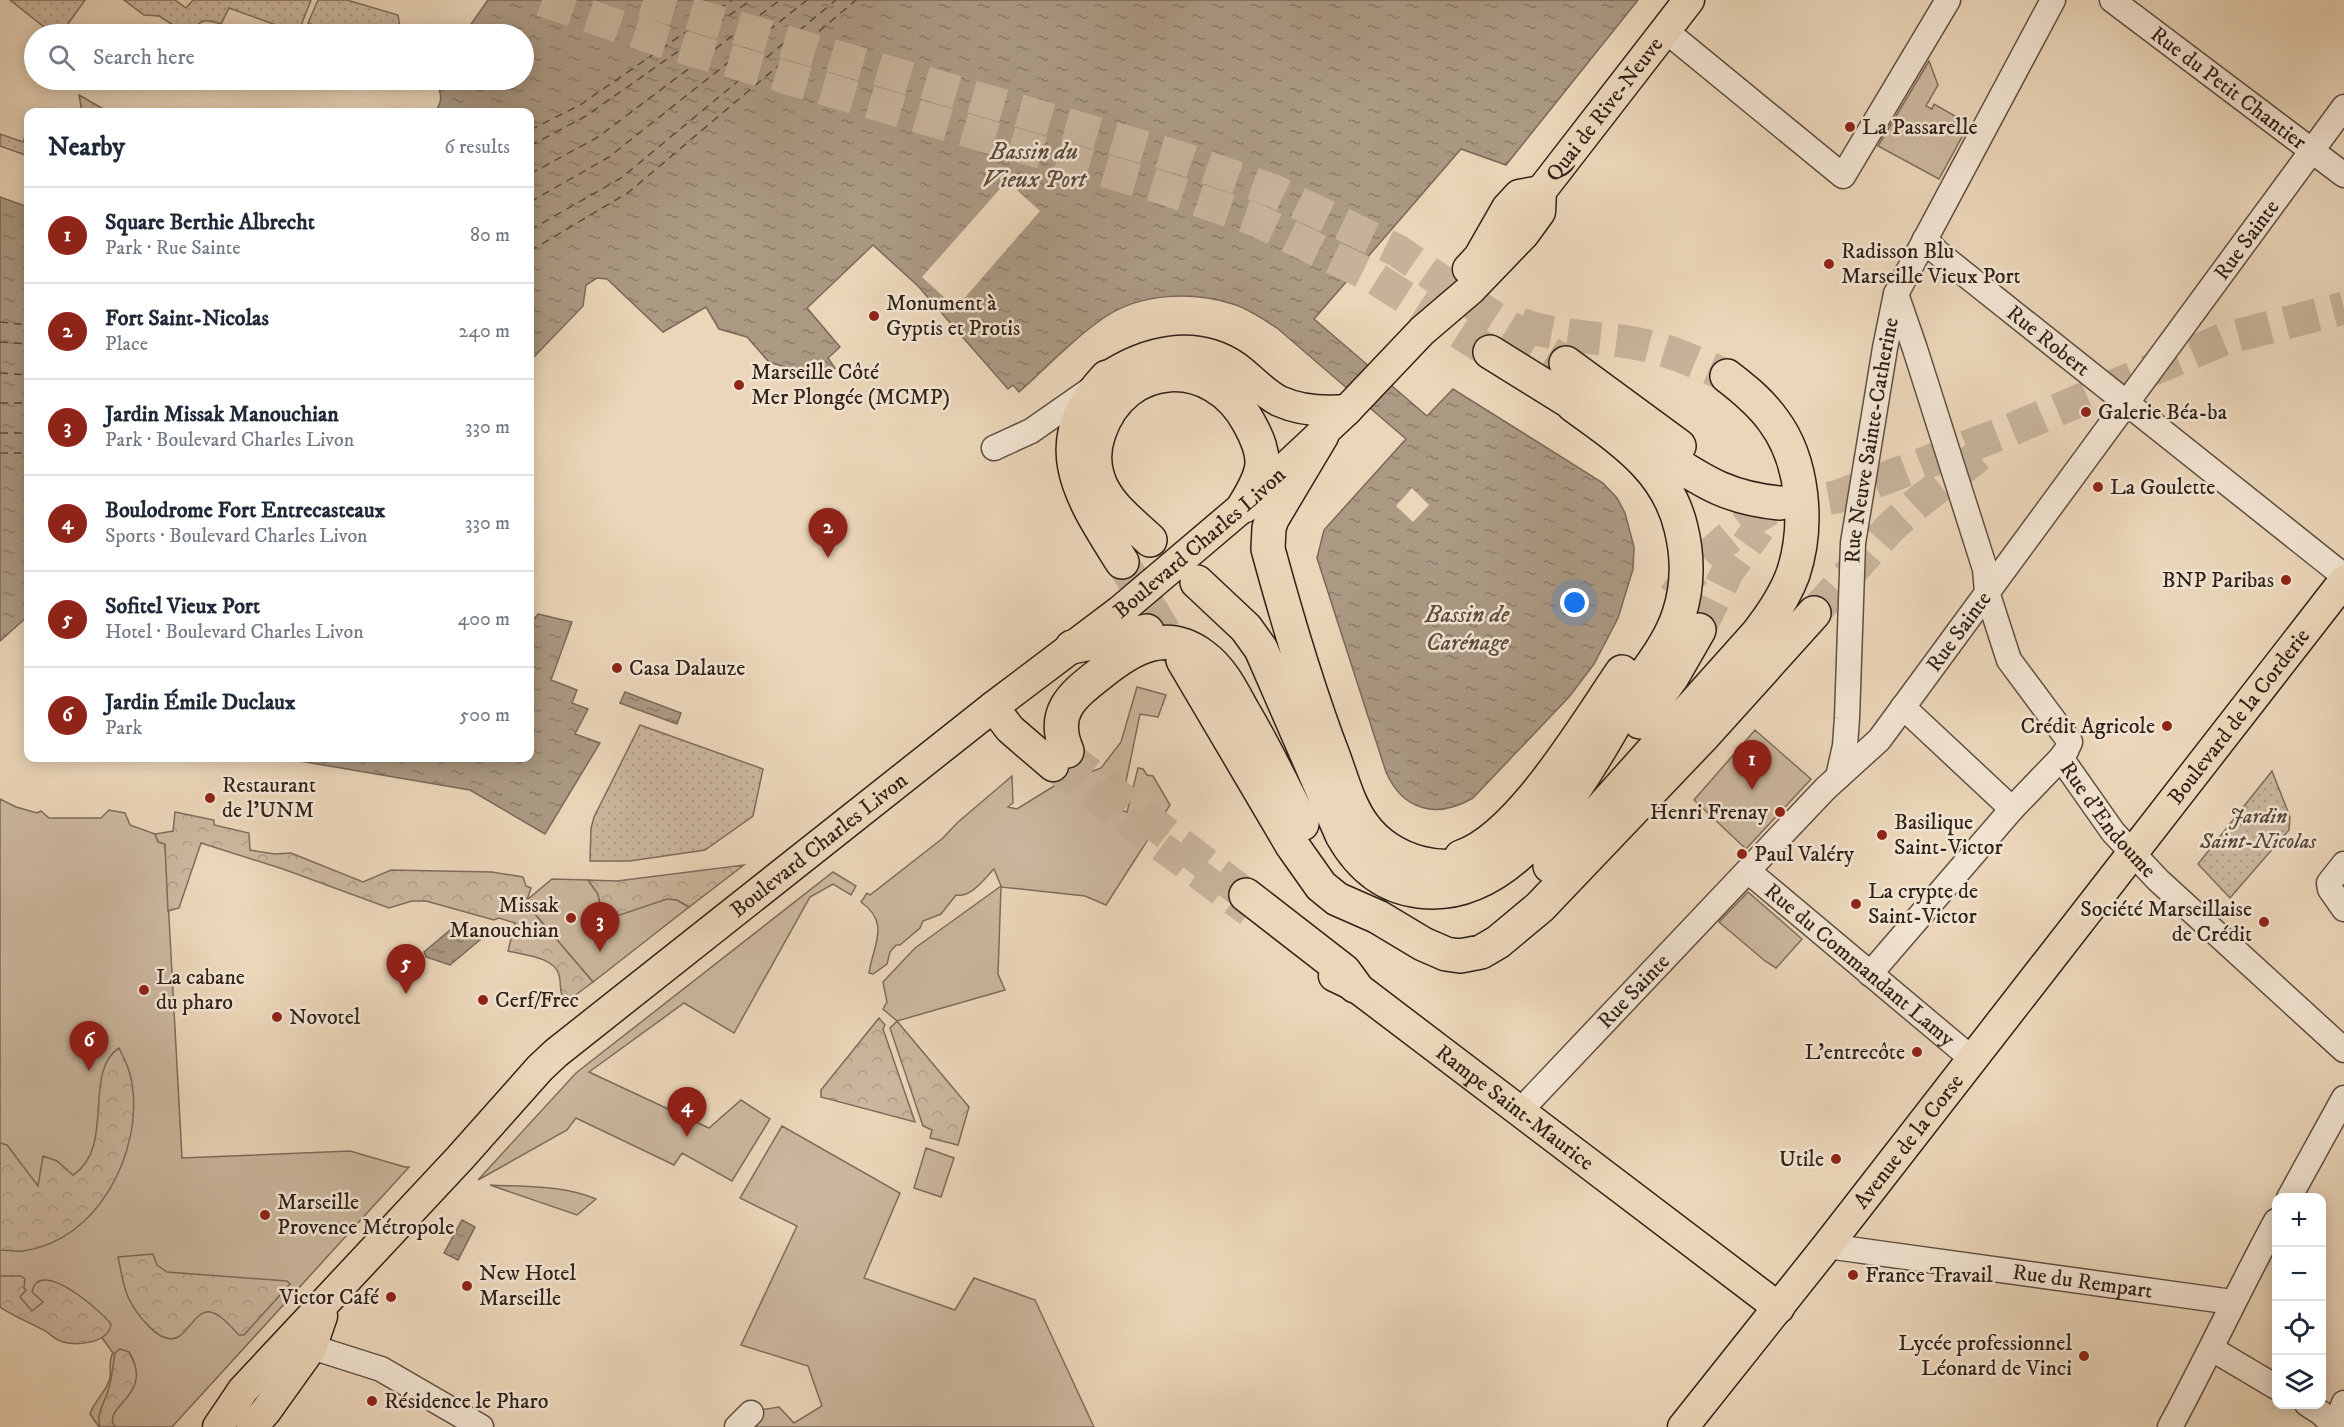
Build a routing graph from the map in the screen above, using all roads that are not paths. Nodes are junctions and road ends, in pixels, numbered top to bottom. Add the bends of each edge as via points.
1 (1689, 0) edge
2 (1948, 0) edge
3 (2053, 0) edge
4 (2112, 0) edge
5 (1666, 31) junction
6 (2344, 107) edge
7 (2312, 151) junction
8 (2344, 175) edge
9 (1925, 239) junction
10 (1896, 294) junction
11 (1490, 352) tunnel mouth
12 (1566, 363) tunnel mouth
13 (1727, 376) tunnel mouth
14 (1107, 377) junction
15 (2126, 404) junction
16 (1573, 405) junction
17 (1335, 419) junction
18 (1031, 431) junction
19 (1073, 444) junction
20 (994, 448) dead end
21 (1244, 506) junction
22 (1150, 540) tunnel mouth
23 (1122, 562) tunnel mouth
24 (2344, 578) edge
25 (1197, 582) dead end
26 (1987, 592) junction
27 (1664, 612) tunnel mouth
28 (1814, 613) tunnel mouth
29 (1698, 630) tunnel mouth
30 (1072, 647) junction
31 (1183, 660) tunnel mouth
32 (1026, 681) junction
33 (1624, 706) junction
34 (993, 707) junction
35 (1903, 707) junction
36 (1325, 735) junction
37 (1026, 743) junction
38 (1268, 754) junction
39 (2061, 758) junction
40 (1060, 759) joint
41 (1838, 777) junction
42 (2012, 809) junction
43 (1342, 835) junction
44 (2132, 853) junction
45 (1423, 863) junction
46 (2341, 868) edge
47 (1748, 871) junction
48 (1434, 893) junction
49 (1248, 903) tunnel mouth
50 (2344, 909) edge
51 (1378, 917) junction
52 (1423, 944) junction
53 (1870, 974) junction
54 (1355, 986) joint
55 (2344, 1050) edge
56 (1971, 1058) junction
57 (2344, 1098) edge
58 (1520, 1111) junction
59 (2291, 1193) edge
60 (2272, 1230) edge
61 (1827, 1246) junction
62 (2232, 1302) junction
63 (1779, 1308) junction
64 (301, 1344) junction
65 (2212, 1349) junction
66 (2272, 1384) edge
67 (2344, 1403) edge
68 (2315, 1409) edge
69 (222, 1426) edge
70 (252, 1427) edge
71 (481, 1427) edge
72 (1683, 1427) edge
73 (2170, 1427) edge
74 (2335, 1427) edge

1 - 5 main road, Quai de Rive-Neuve
2 - 5 street via 1843,176
3 - 9 street, Rue Neuve Sainte-Catherine
4 - 7 street, Rue du Petit Chantier
5 - 17 main road, Quai de Rive-Neuve via 1541,191 1519,195 1507,208 1479,257 1422,331
6 - 7 street, Rue Sainte
7 - 8 street, Rue du Petit Chantier
7 - 15 street, Rue Sainte
9 - 10 street, Rue Neuve Sainte-Catherine
9 - 15 street, Rue Robert
10 - 26 street, Rue d'Endoume via 1985,569
10 - 41 street, Rue Neuve Sainte-Catherine via 1853,543 1845,746
11 - 16 highway
12 - 16 highway via 1688,452 1779,494 1737,496 1708,484
13 - 52 highway via 1745,389 1774,421 1796,473 1801,524 1798,555 1786,590 1758,633 1494,925 1474,939 1458,944
14 - 17 main road via 1146,357 1175,351 1201,352 1230,363 1282,402
14 - 18 street
14 - 19 highway via 1084,404
15 - 24 street, Rue Robert
15 - 26 street, Rue Sainte
16 - 33 highway via 1646,462 1666,492 1681,528 1686,557 1679,613 1667,642
17 - 21 main road, Boulevard Charles Livon
17 - 36 highway via 1279,506 1268,539 1273,567
18 - 19 street via 1053,428 1062,431
18 - 20 street
19 - 23 highway via 1079,488
21 - 22 highway via 1264,463 1243,411 1205,379 1171,373 1150,379 1130,389 1115,403 1103,422 1095,456 1098,478 1109,498
21 - 30 main road, Boulevard Charles Livon
24 - 44 main road, Boulevard de la Corderie
25 - 43 highway via 1246,628 1261,649
26 - 35 street, Rue Sainte
26 - 39 street, Rue d'Endoume via 2009,660 2070,742
27 - 45 highway via 1558,763 1501,833 1464,856
28 - 52 highway via 1569,878 1514,930 1470,955 1446,954
29 - 48 highway via 1672,677 1606,773 1534,855 1488,889 1468,895
30 - 32 main road, Boulevard Charles Livon
30 - 38 highway via 1165,629 1196,637 1218,653 1233,671
31 - 51 highway via 1292,845 1321,886 1337,899
32 - 34 main road, Boulevard Charles Livon
32 - 37 main road
33 - 45 highway via 1546,805 1498,850 1460,866
33 - 48 highway via 1593,761 1537,837 1495,873
34 - 37 main road
34 - 64 main road, Boulevard Charles Livon via 556,1053 328,1299
35 - 41 street, Rue Sainte via 1879,740
35 - 42 street
36 - 43 highway
36 - 45 highway via 1362,824 1388,850
37 - 40 main road
38 - 40 highway via 1216,668 1196,651 1169,642 1146,645 1122,656 1073,696 1061,720
38 - 51 highway via 1301,823 1331,873
39 - 42 street
39 - 44 street, Rue d'Endoume
41 - 47 street, Rue Sainte
42 - 53 street
43 - 48 highway via 1357,858 1381,878 1401,888
44 - 55 street, Rue d'Endoume
44 - 56 main road, Avenue de la Corse
46 - 50 street via 2329,883
47 - 53 street, Rue du Commandant Lamy
47 - 58 street, Rue Sainte
49 - 54 highway via 1344,971
51 - 52 highway
53 - 56 street, Rue du Commandant Lamy
54 - 58 main road, Rampe Saint-Maurice
56 - 61 main road, Avenue de la Corse
57 - 59 street
58 - 63 main road, Rampe Saint-Maurice
60 - 62 street
61 - 62 street, Rue du Rempart
61 - 63 main road, Avenue de la Corse
62 - 65 street
63 - 72 main road, Avenue de la Corse
64 - 69 main road, Boulevard Charles Livon via 243,1390
64 - 70 main road, Boulevard Charles Livon via 270,1405
64 - 71 street via 381,1369
65 - 66 street
65 - 73 street
67 - 74 street
68 - 74 street

